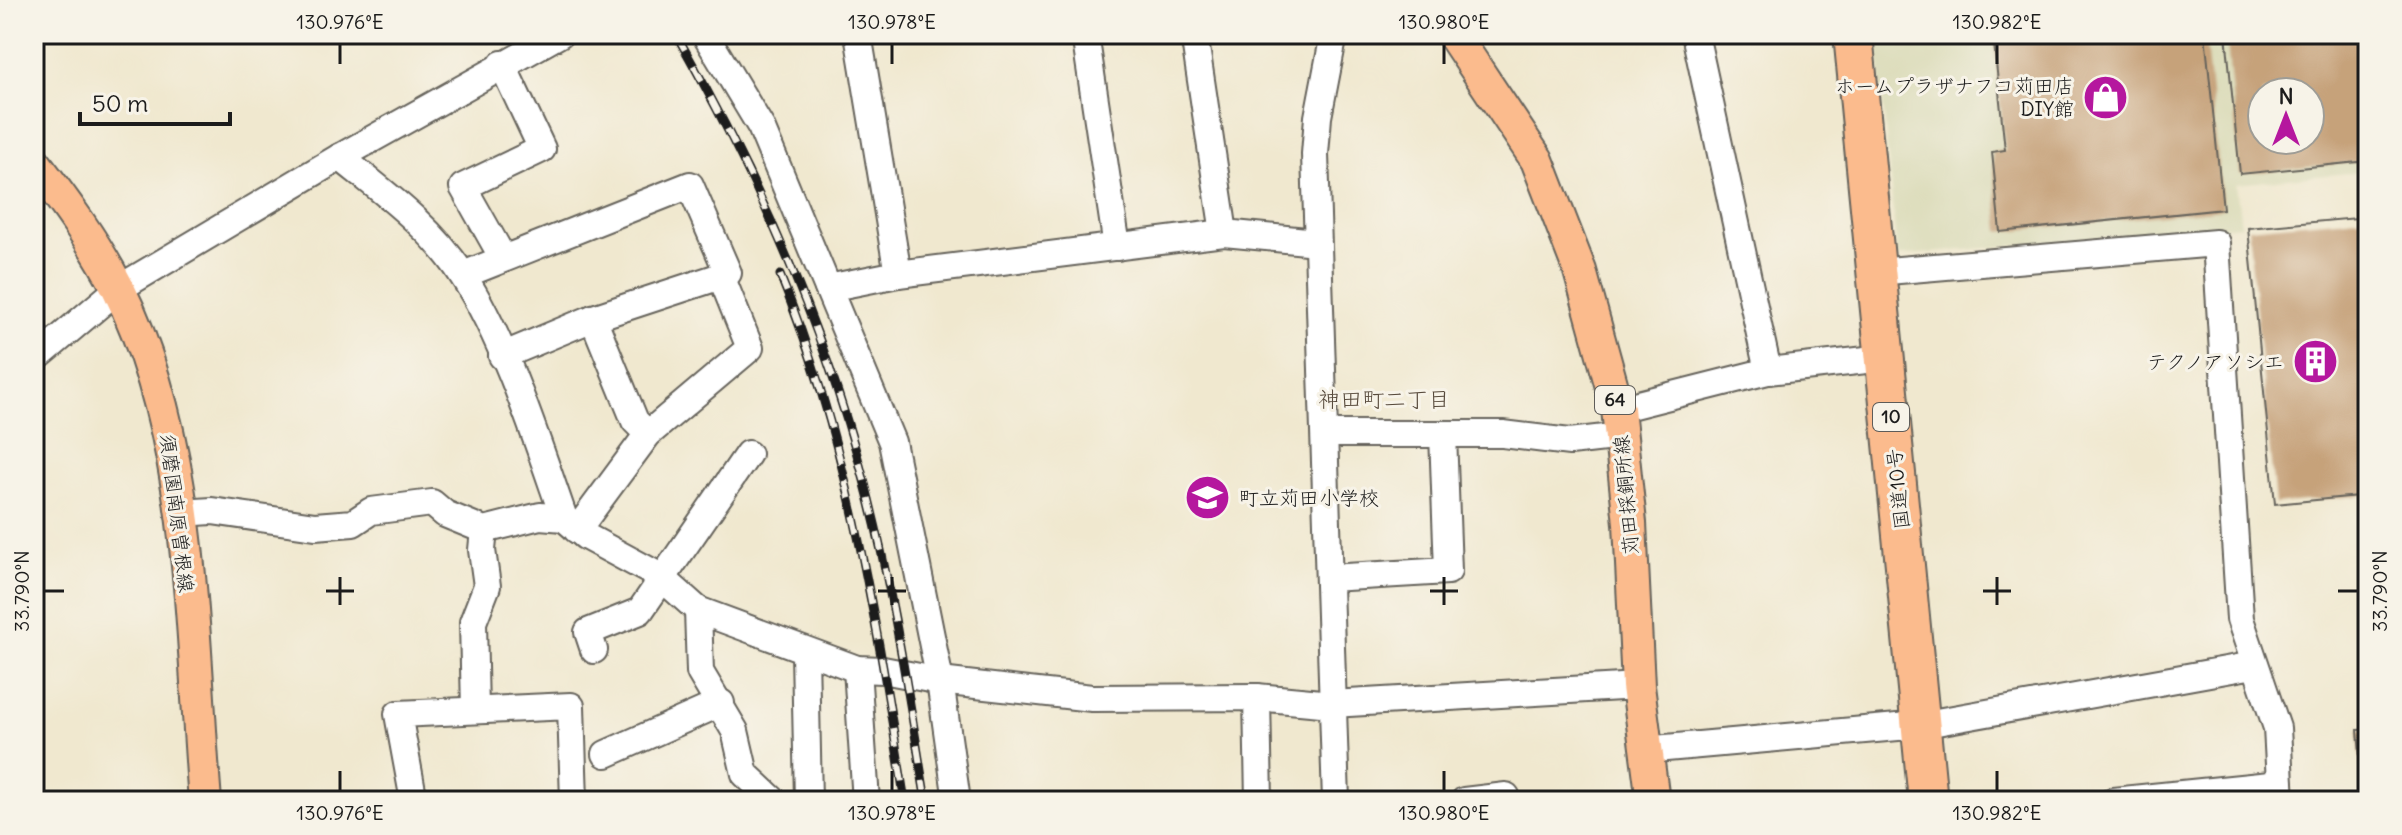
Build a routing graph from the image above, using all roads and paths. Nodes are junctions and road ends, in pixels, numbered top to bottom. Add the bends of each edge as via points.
1 (560, 34) edge
2 (705, 34) edge
3 (858, 34) edge
4 (1085, 34) edge
5 (1194, 34) edge
6 (1334, 34) edge
7 (1453, 34) edge
8 (1695, 34) edge
9 (1835, 34) edge
10 (1853, 34) edge
11 (502, 64) junction
12 (340, 157) junction
13 (34, 162) edge
14 (1224, 233) junction
15 (1317, 242) junction
16 (1117, 247) junction
17 (503, 258) junction
18 (1876, 272) junction
19 (898, 274) junction
20 (463, 275) junction
21 (721, 276) junction
22 (828, 288) junction
23 (118, 289) junction
24 (593, 318) junction
25 (502, 356) junction
26 (1876, 359) junction
27 (34, 360) edge
28 (1768, 371) junction
29 (1620, 423) junction
30 (648, 434) junction
31 (1325, 434) junction
32 (1443, 434) junction
33 (748, 454) dead end
34 (181, 513) junction
35 (570, 524) junction
36 (484, 530) junction
37 (661, 577) junction
38 (1329, 578) junction
39 (698, 610) junction
40 (594, 650) dead end
41 (805, 652) junction
42 (2254, 665) junction
43 (857, 669) junction
44 (940, 681) junction
45 (1638, 686) junction
46 (1257, 697) junction
47 (721, 703) junction
48 (1332, 704) junction
49 (475, 710) junction
50 (1911, 726) junction
51 (1644, 750) junction
52 (606, 754) dead end
53 (2281, 792) edge
54 (2168, 798) edge
55 (205, 801) edge
56 (414, 801) edge
57 (574, 801) edge
58 (774, 801) edge
59 (808, 801) edge
60 (866, 801) edge
61 (957, 801) edge
62 (1259, 801) edge
63 (1336, 801) edge
64 (1464, 801) edge
65 (1506, 801) edge
66 (1653, 801) edge
67 (1910, 801) edge
68 (1928, 801) edge
69 (2113, 801) edge

1 - 11 street
2 - 22 street via 761,127
3 - 19 street
4 - 16 street
5 - 14 street
6 - 15 street via 1318,117
7 - 29 main road, 苅田採銅所線 / 64 via 1537,160 1580,271
8 - 28 street
9 - 26 highway, 国道10号 / 10
10 - 18 highway, 国道10号 / 10
11 - 12 street
11 - 17 street via 542,149 463,187
12 - 20 street via 406,211
12 - 23 street
13 - 23 main road, 須磨園南原曽根線 via 73,211
14 - 15 street
14 - 16 street
15 - 31 street
16 - 19 street
17 - 20 street
17 - 21 street via 690,185 728,273
18 - 26 highway, 国道10号 / 10
18 - 42 street via 2216,243 2240,619
19 - 22 street
20 - 25 street
21 - 24 street
21 - 30 street via 750,348
22 - 44 street via 892,442
23 - 27 street
23 - 34 main road, 須磨園南原曽根線 via 151,371 170,440
24 - 25 street
24 - 30 street via 635,421
25 - 35 street
26 - 28 street
26 - 50 highway, 国道10号 / 10
28 - 29 street
29 - 32 street via 1570,442
29 - 45 main road, 苅田採銅所線 / 64
30 - 35 street
31 - 32 street
31 - 38 street
32 - 38 street via 1448,571
33 - 37 street
34 - 36 street via 212,511 315,526 353,523 371,511 432,503
34 - 55 main road, 須磨園南原曽根線
35 - 36 street via 540,516
35 - 37 street
36 - 49 street via 487,586 473,622
37 - 39 street
37 - 40 street via 640,611 588,632
38 - 48 street
39 - 41 street
39 - 47 street via 700,672
41 - 43 street
41 - 59 street
42 - 50 street
42 - 53 street via 2277,728
43 - 44 street
43 - 60 street
44 - 46 street via 1092,698
44 - 61 street
45 - 48 street
45 - 51 main road, 苅田採銅所線 / 64
46 - 48 street
46 - 62 street
47 - 52 street
47 - 58 street via 735,731 745,774
48 - 63 street
49 - 56 street via 398,714
49 - 57 street via 571,706
50 - 51 street
50 - 67 highway, 国道10号 / 10
50 - 68 highway, 国道10号 / 10
51 - 66 main road, 苅田採銅所線 / 64
53 - 54 street
54 - 69 street
64 - 65 street via 1506,796

